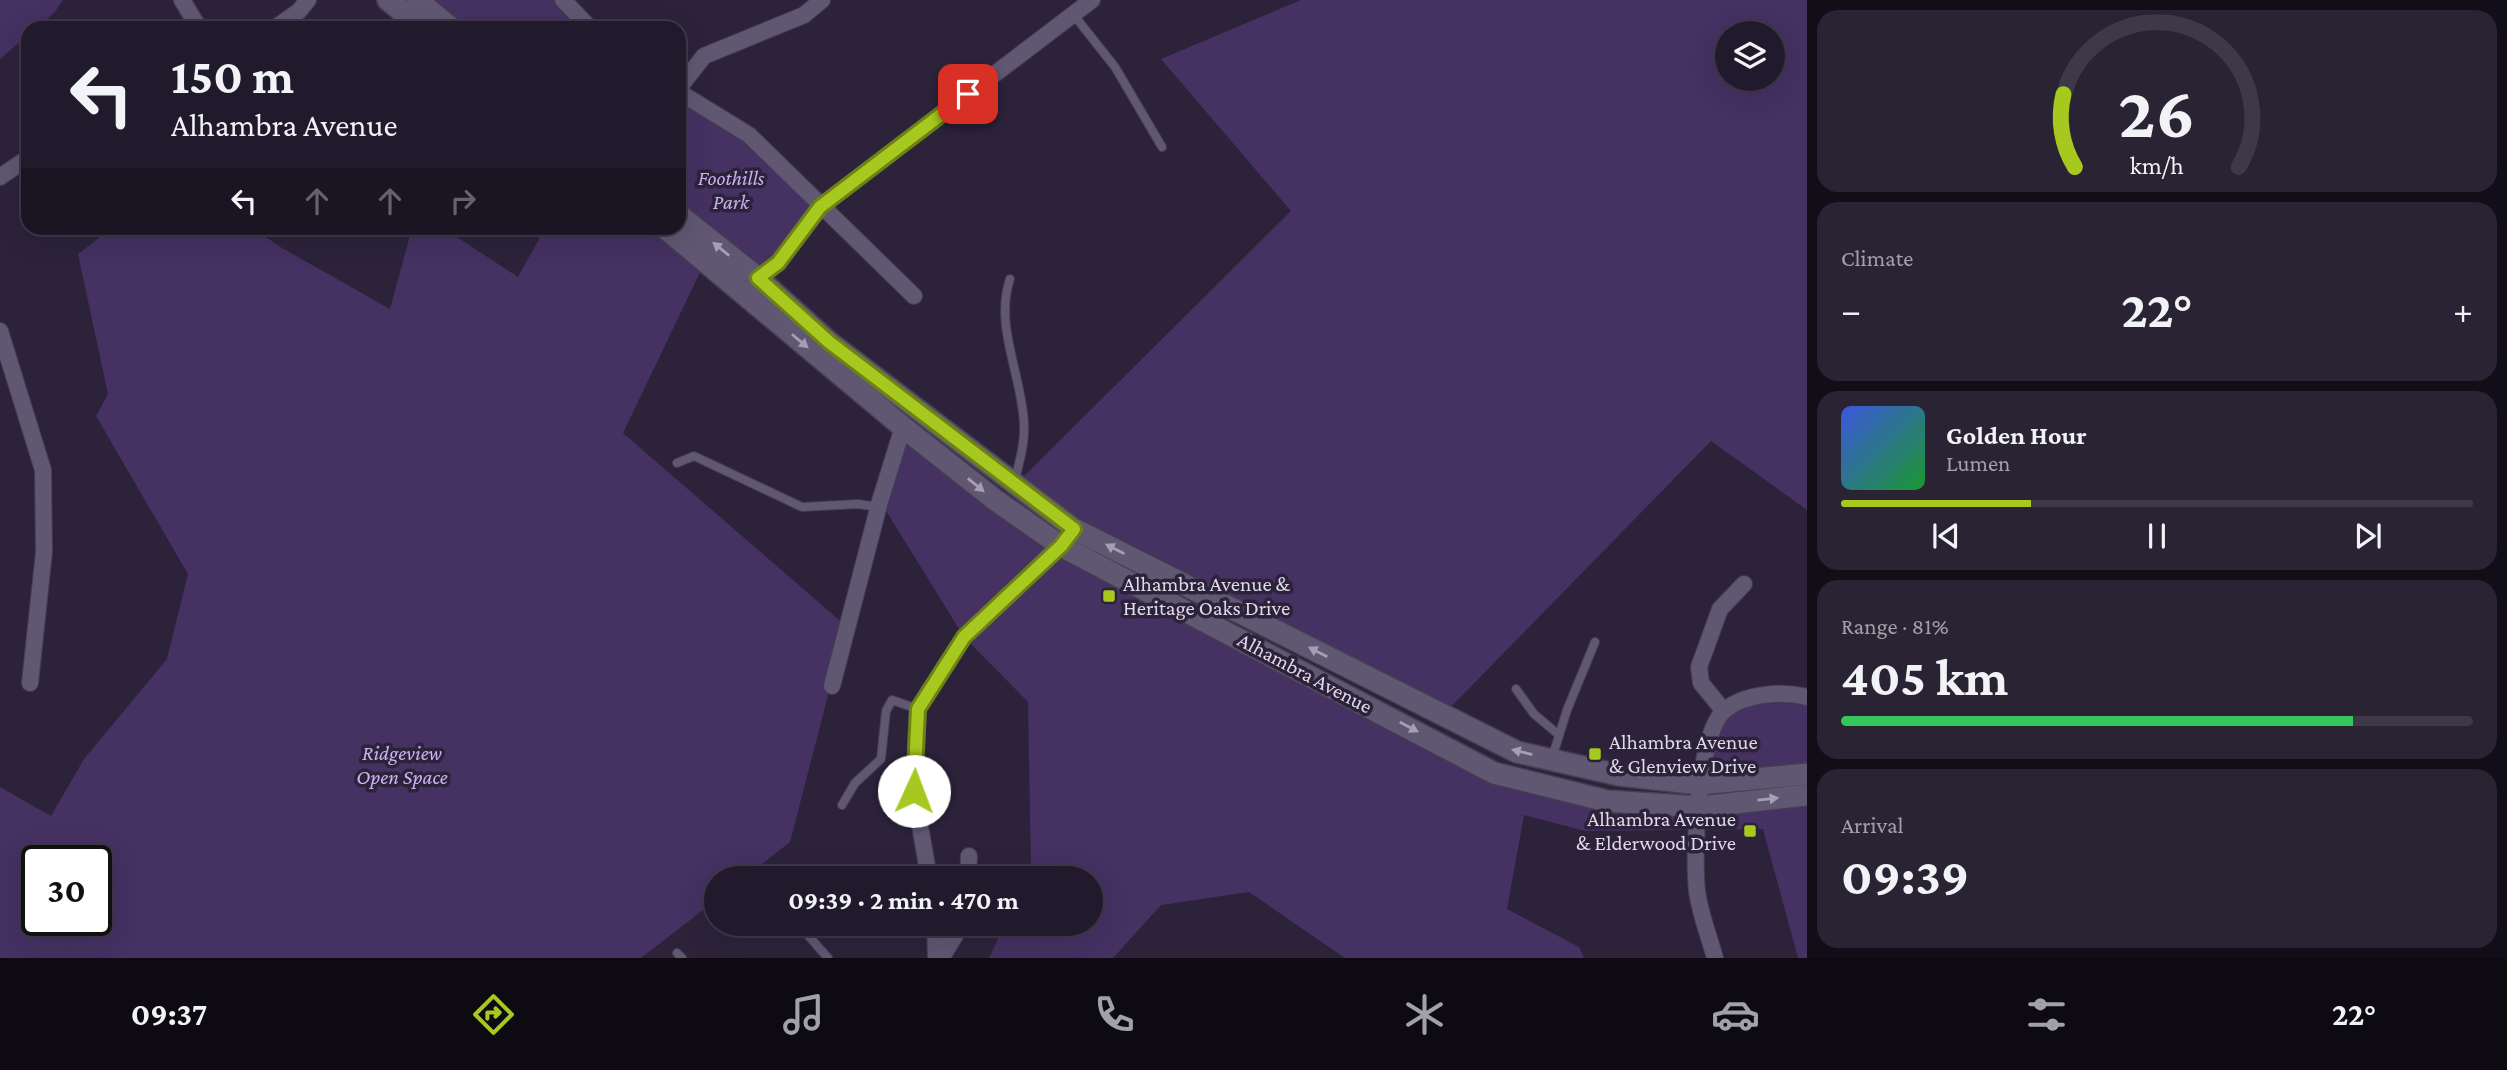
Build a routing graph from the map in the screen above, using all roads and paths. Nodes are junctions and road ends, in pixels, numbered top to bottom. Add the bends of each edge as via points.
1 (182, 0) edge
2 (308, 0) edge
3 (388, 0) edge
4 (417, 0) edge
5 (563, 0) edge
6 (822, 0) edge
7 (1092, 0) edge
8 (1073, 14) junction
9 (195, 21) edge
10 (285, 21) edge
11 (414, 21) edge
12 (442, 21) edge
13 (583, 21) edge
14 (686, 80) edge
15 (686, 94) edge
16 (1162, 147) dead end
17 (21, 163) edge
18 (0, 177) edge
19 (820, 207) junction
20 (686, 221) edge
21 (673, 235) edge
22 (758, 278) junction
23 (1010, 279) dead end
24 (914, 296) dead end
25 (747, 297) junction
26 (0, 331) edge
27 (903, 427) junction
28 (677, 463) dead end
29 (1014, 486) junction
30 (878, 508) junction
31 (1074, 529) junction
32 (1061, 546) junction
33 (1744, 584) dead end
34 (1595, 642) dead end
35 (30, 683) dead end
36 (832, 686) dead end
37 (1516, 689) dead end
38 (1807, 697) edge
39 (918, 709) junction
40 (1723, 710) junction
41 (1559, 735) junction
42 (1552, 758) junction
43 (1807, 774) edge
44 (1700, 784) junction
45 (1807, 795) edge
46 (842, 805) dead end
47 (1700, 807) junction
48 (969, 856) dead end
49 (927, 866) edge
50 (969, 866) edge
51 (809, 936) edge
52 (936, 936) edge
53 (955, 936) edge
54 (828, 958) edge
55 (937, 958) edge
56 (1715, 958) edge

1 - 9 street
2 - 10 street
3 - 11 main road
4 - 12 main road
5 - 13 street
6 - 14 street via 804,15 704,56
7 - 8 street
8 - 16 lane via 1115,67
8 - 19 street
15 - 19 street via 749,135
17 - 18 street
19 - 22 street via 778,263
19 - 24 street
22 -> 20 main road, Alhambra Avenue
21 - 25 main road, Alhambra Avenue
22 - 25 street
22 - 29 main road, Alhambra Avenue via 829,342
23 - 29 lane via 1004,314 1024,425
25 -> 27 main road, Alhambra Avenue
26 - 35 street via 43,470 44,552
27 - 30 street
27 -> 32 main road, Alhambra Avenue
28 - 30 lane via 694,456 802,506
29 - 31 main road, Alhambra Avenue
30 - 36 street
31 - 32 street
42 -> 31 main road, Alhambra Avenue via 1517,752
32 - 39 street via 964,637
32 -> 47 main road, Alhambra Avenue via 1494,773 1606,801
33 - 40 street via 1720,609 1699,667 1701,683
34 - 41 lane
37 - 41 lane via 1534,714
38 - 40 street via 1775,694
39 - 46 lane via 892,700 886,711 881,759 855,783
39 - 49 street via 914,791
40 - 44 street via 1706,744
41 - 42 lane
42 - 44 main road, Alhambra Avenue via 1619,775
43 - 44 main road, Alhambra Avenue
44 - 47 street
47 -> 45 main road, Alhambra Avenue
47 - 56 street via 1697,889
48 - 50 street
51 - 54 lane
52 - 55 street
53 - 55 street

